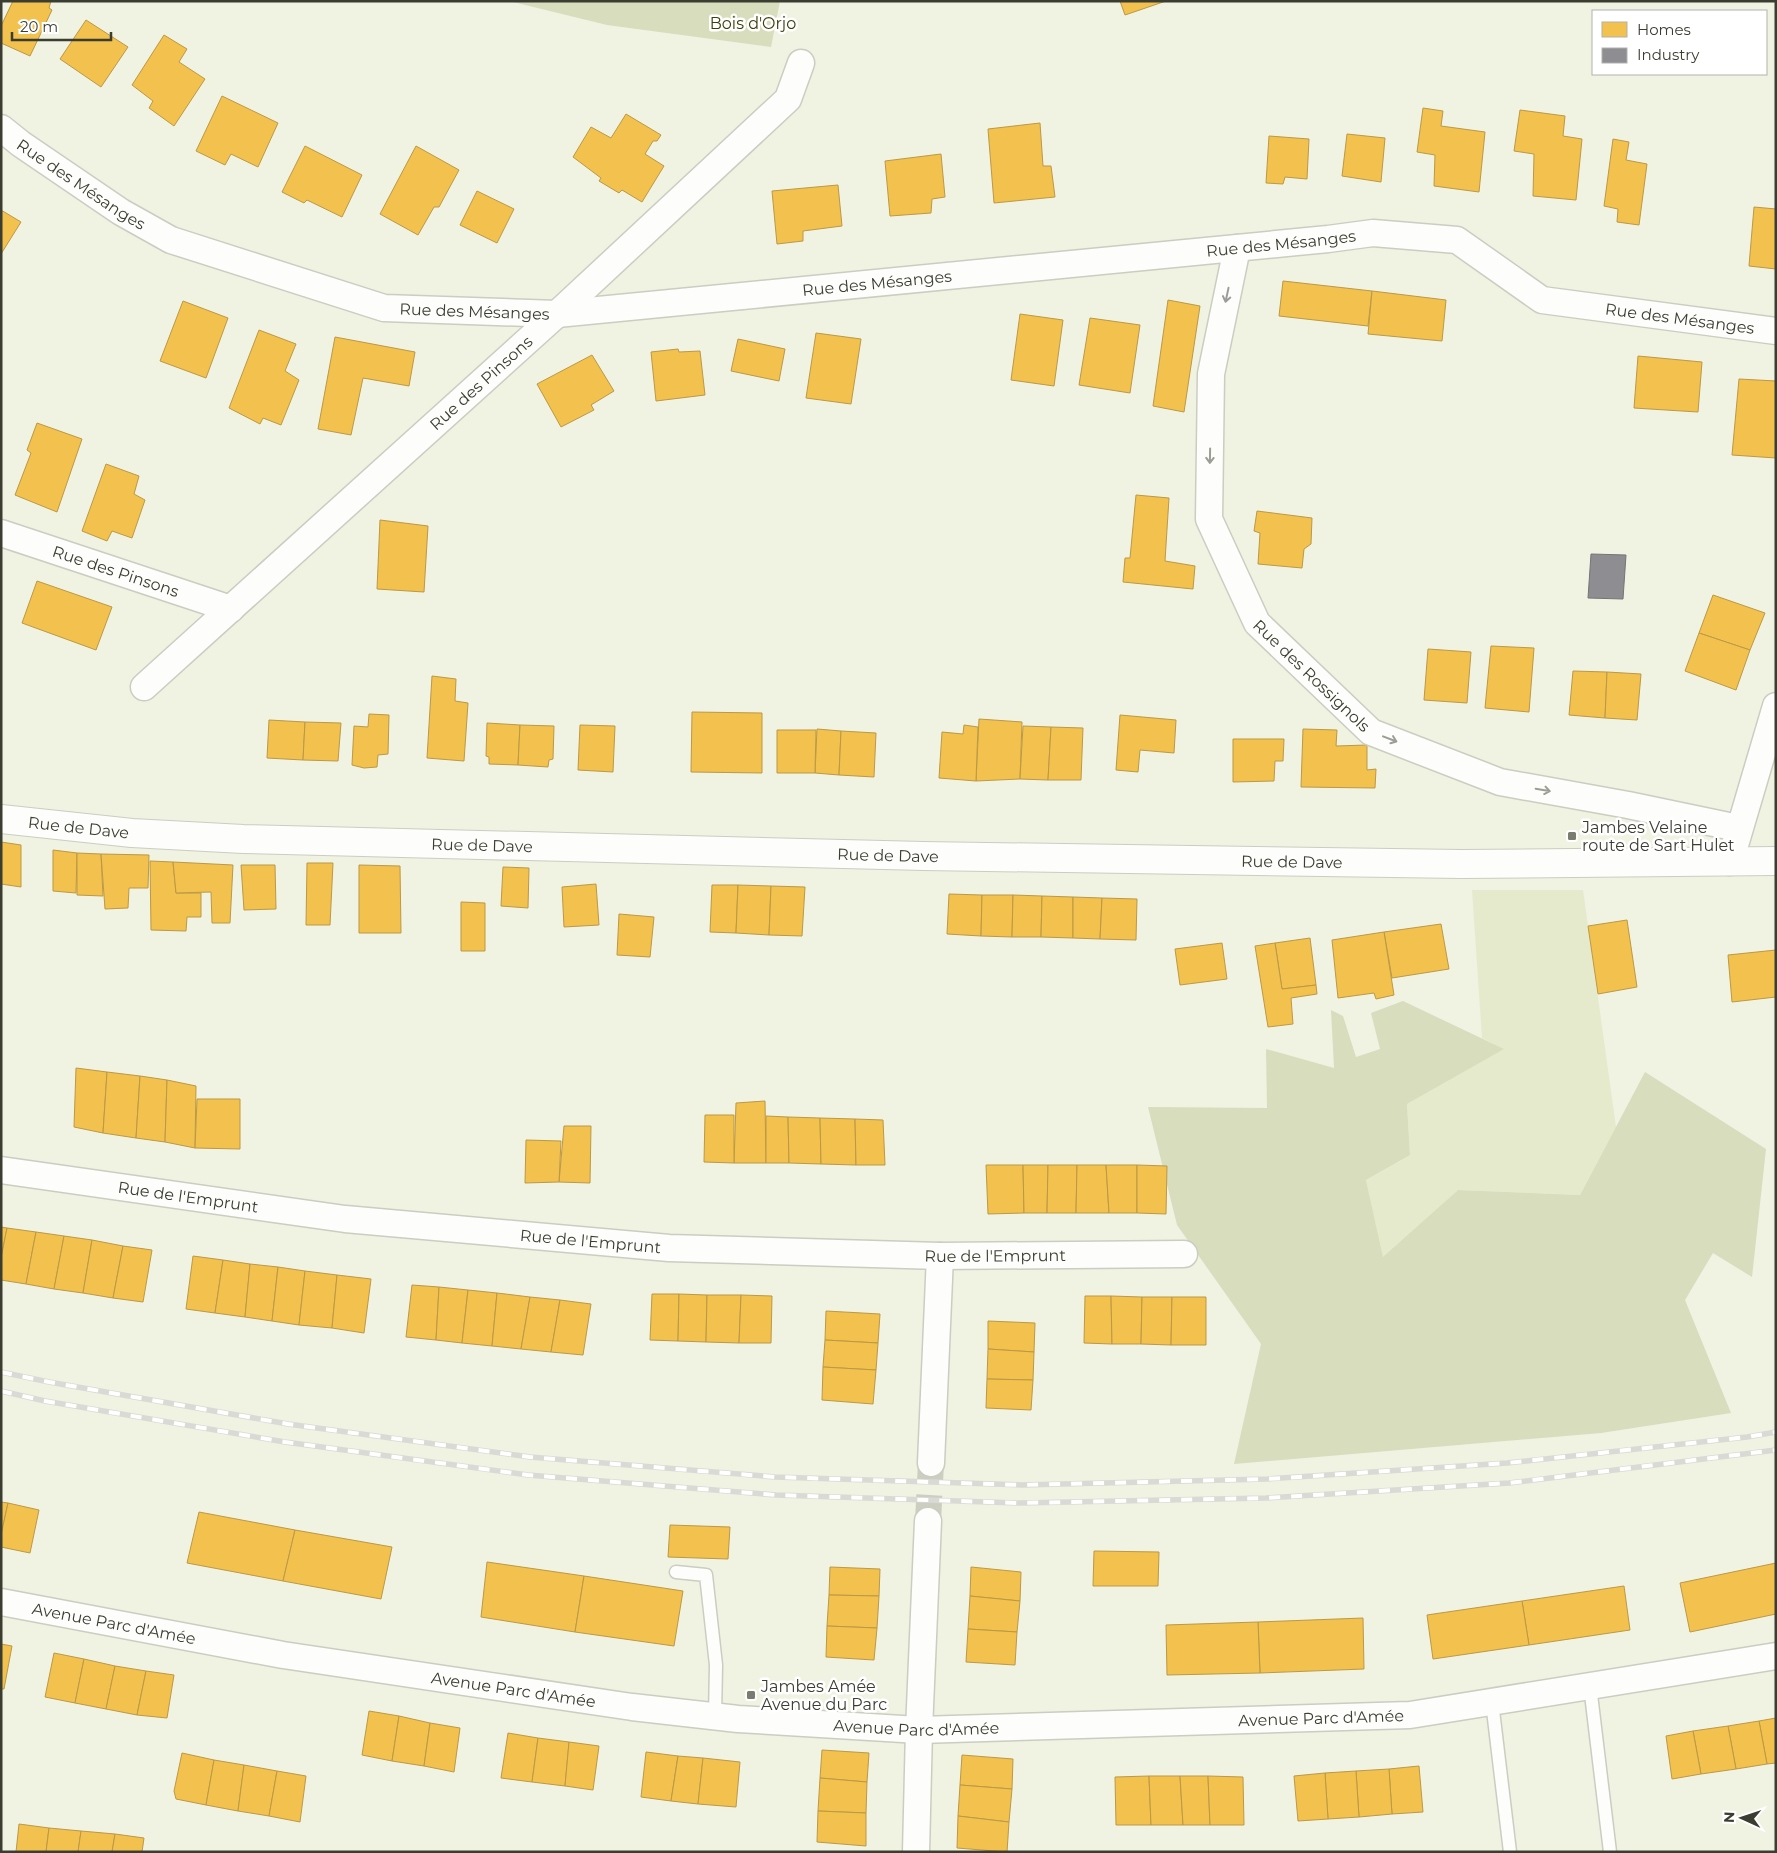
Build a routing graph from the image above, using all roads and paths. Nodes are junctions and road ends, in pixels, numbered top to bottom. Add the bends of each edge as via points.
1 (801, 63) dead end
2 (1, 128) edge
3 (1237, 248) junction
4 (557, 314) junction
5 (1776, 331) edge
6 (1, 533) edge
7 (231, 609) junction
8 (144, 687) dead end
9 (1776, 706) edge
10 (1, 819) edge
11 (1738, 828) junction
12 (1776, 860) edge
13 (1730, 862) junction
14 (1, 1170) edge
15 (1184, 1254) dead end
16 (940, 1256) junction
17 (931, 1463) tunnel mouth
18 (928, 1521) tunnel mouth
19 (676, 1572) dead end
20 (1, 1602) edge
21 (1776, 1656) edge
22 (1590, 1686) junction
23 (1492, 1702) junction
24 (714, 1716) junction
25 (919, 1730) junction
26 (916, 1852) edge
27 (1510, 1852) edge
28 (1610, 1852) edge

1 - 4 street, Rue des Pinsons via 788,99
2 - 4 street, Rue des Mésanges via 121,212 171,240 384,308
3 - 4 street, Rue des Mésanges
3 - 5 street, Rue des Mésanges via 1373,233 1457,240 1542,300
3 -> 11 street, Rue des Rossignols via 1211,374 1209,519 1257,623 1371,732 1500,782
4 - 7 street, Rue des Pinsons
6 - 7 street, Rue des Pinsons
7 - 8 street, Rue des Pinsons
9 - 11 street
10 - 13 main road, Rue de Dave via 132,833 332,841 932,856 1461,864
11 - 13 street
12 - 13 main road, Rue de Dave
14 - 16 street, Rue de l'Emprunt via 345,1219 669,1248
15 - 16 street, Rue de l'Emprunt
16 - 17 street
18 - 25 street
19 - 24 lane via 706,1575 716,1665
20 - 24 street, Avenue Parc d'Amée via 283,1655
21 - 22 street, Avenue Parc d'Amée
22 - 23 street, Avenue Parc d'Amée
22 - 28 lane
23 - 25 street, Avenue Parc d'Amée via 1410,1716
23 - 27 lane
24 - 25 street, Avenue Parc d'Amée
25 - 26 street

